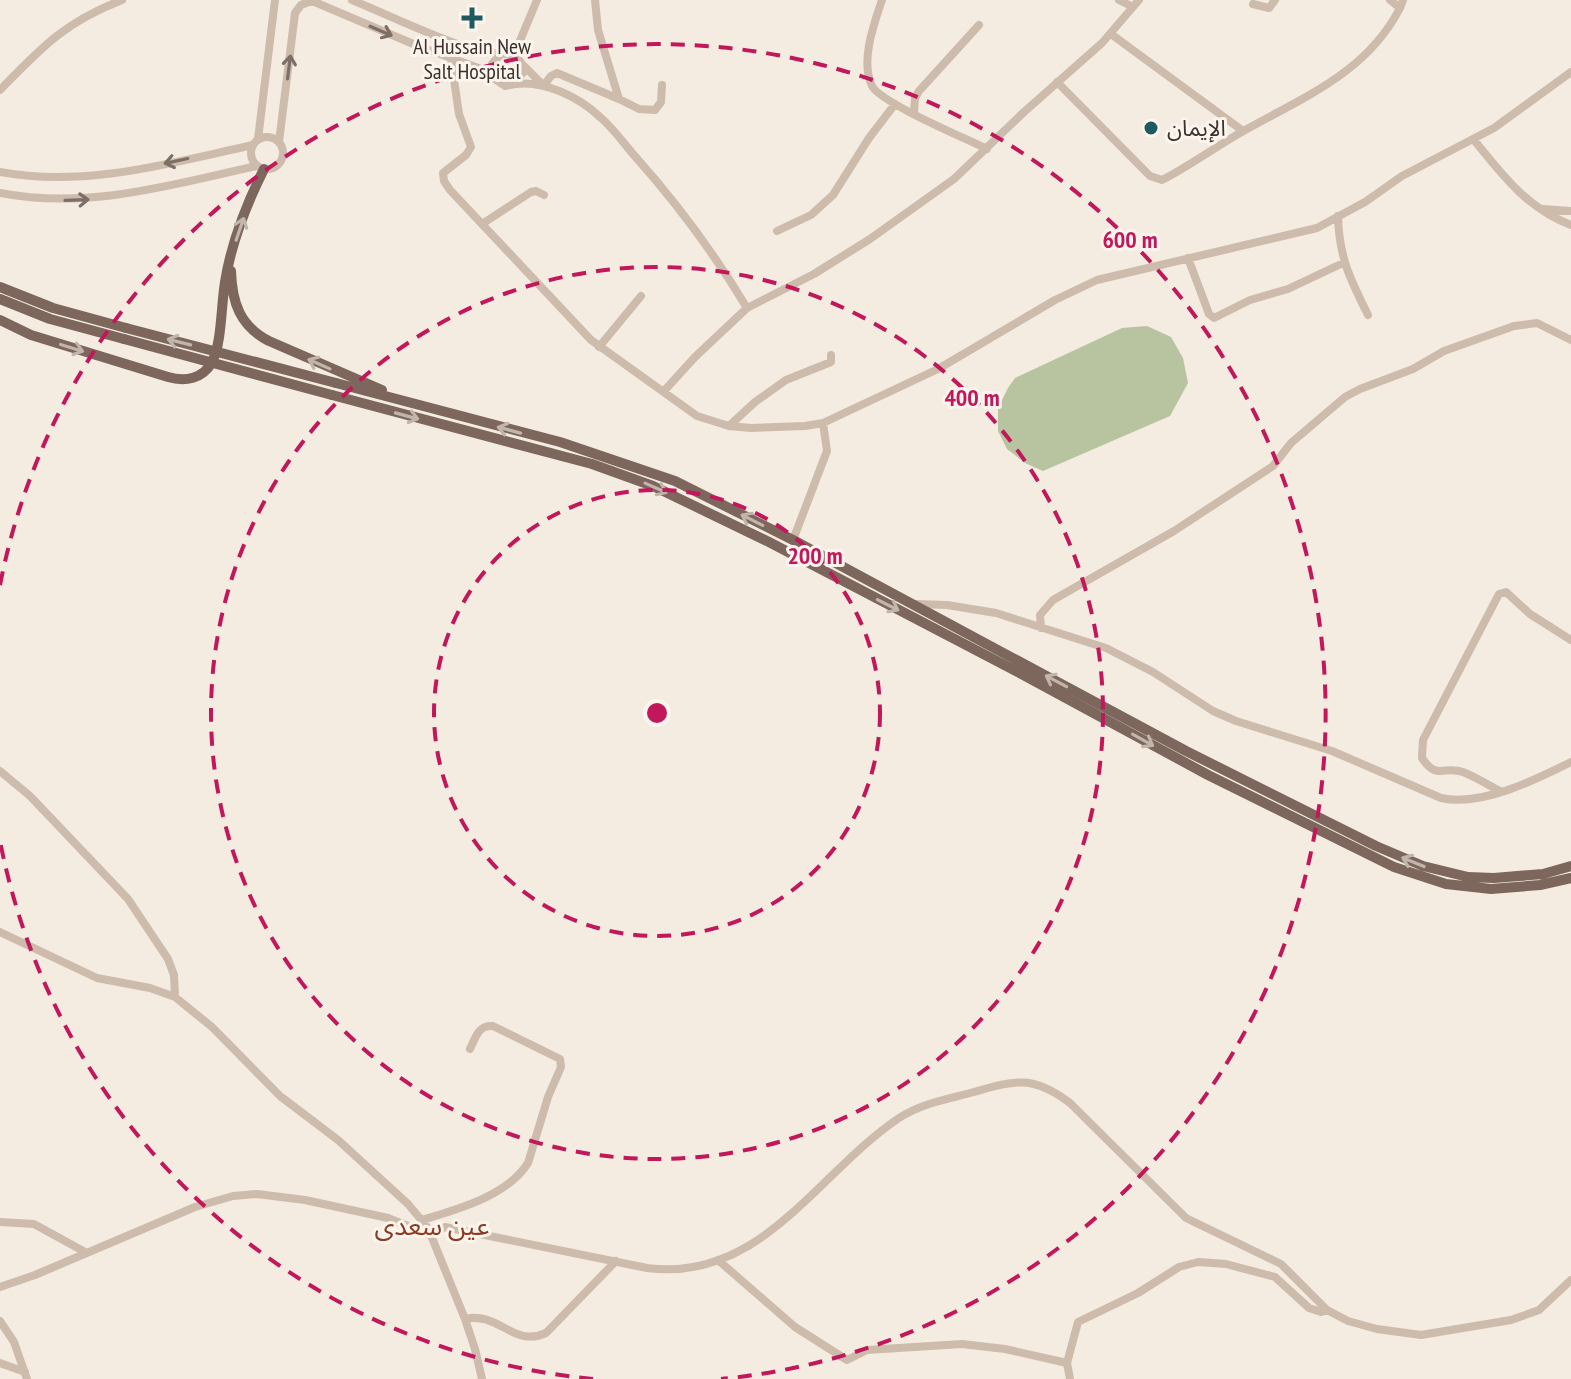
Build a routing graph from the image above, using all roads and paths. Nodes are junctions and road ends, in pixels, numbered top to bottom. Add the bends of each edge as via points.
1 (122, 0) edge
2 (275, 0) edge
3 (310, 0) edge
4 (334, 0) edge
5 (352, 0) edge
6 (537, 0) edge
7 (595, 0) edge
8 (882, 0) edge
9 (1119, 0) edge
10 (1275, 0) edge
11 (1390, 0) edge
12 (1136, 4) edge
13 (1253, 4) dead end
14 (1402, 4) edge
15 (330, 10) junction
16 (979, 25) dead end
17 (1111, 34) junction
18 (500, 55) junction
19 (514, 55) junction
20 (451, 59) junction
21 (523, 65) junction
22 (1571, 72) edge
23 (492, 77) junction
24 (1057, 82) junction
25 (515, 84) junction
26 (544, 85) junction
27 (662, 85) dead end
28 (0, 90) edge
29 (619, 99) junction
30 (895, 104) junction
31 (914, 113) junction
32 (1243, 131) junction
33 (1474, 140) junction
34 (255, 142) junction
35 (279, 142) junction
36 (987, 149) junction
37 (261, 168) junction
38 (0, 172) edge
39 (0, 193) edge
40 (544, 195) dead end
41 (1538, 209) junction
42 (1571, 211) edge
43 (1338, 216) junction
44 (482, 224) junction
45 (1571, 225) edge
46 (777, 231) dead end
47 (231, 258) junction
48 (1188, 258) junction
49 (1343, 263) junction
50 (0, 287) edge
51 (641, 296) dead end
52 (0, 299) edge
53 (747, 308) junction
54 (1368, 315) dead end
55 (0, 320) edge
56 (125, 334) junction
57 (1571, 340) edge
58 (599, 347) junction
59 (831, 355) dead end
60 (334, 389) junction
61 (664, 391) junction
62 (417, 405) junction
63 (823, 423) junction
64 (729, 426) junction
65 (793, 540) junction
66 (915, 604) junction
67 (1041, 628) junction
68 (1571, 640) edge
69 (1571, 762) edge
70 (0, 771) edge
71 (1500, 791) junction
72 (1571, 866) edge
73 (1571, 878) edge
74 (0, 932) edge
75 (175, 997) junction
76 (470, 1049) dead end
77 (422, 1220) junction
78 (0, 1222) edge
79 (430, 1235) junction
80 (85, 1252) junction
81 (718, 1260) junction
82 (616, 1261) junction
83 (1571, 1280) edge
84 (0, 1287) edge
85 (1327, 1310) junction
86 (465, 1319) junction
87 (0, 1321) edge
88 (0, 1363) edge
89 (1067, 1363) junction
90 (26, 1376) edge
91 (482, 1379) edge
92 (1070, 1379) edge

1 - 28 street via 63,29
2 - 34 street
3 - 15 street
35 -> 3 street via 295,13
4 - 15 street
5 - 18 street via 475,50
6 - 19 street
7 - 29 street via 598,30
8 - 30 street via 869,47 869,74 874,89
9 - 12 street
10 - 13 street via 1269,8
11 - 14 street
12 - 17 street
14 - 32 street via 1389,30 1347,70
15 -> 20 street
16 - 31 street via 919,91
17 - 24 street
17 - 32 street
18 - 19 street
18 - 23 street via 492,64
19 - 21 street
20 - 23 street
20 - 44 street via 457,104 471,147 443,178
21 - 25 street
21 - 26 street
22 - 33 street
23 - 25 street via 499,85
24 - 32 street via 1155,180
24 - 36 street
25 - 26 street
26 - 29 street via 557,73
26 - 53 street via 605,122 713,252
27 - 29 street via 655,110
30 - 31 street
30 - 46 street via 833,195 811,215
31 - 36 street
33 - 41 street
33 - 43 street
34 - 35 street via 271,137
34 - 37 street via 251,156
34 -> 38 street via 99,176 49,178
35 - 37 street via 283,158 276,167
36 - 53 street via 884,230
39 -> 37 street via 101,198
47 -> 37 main road
40 - 44 street via 531,192
41 - 42 street
41 - 45 street
43 - 48 street via 1298,234
43 - 49 street
44 - 58 street
55 -> 47 main road via 40,339 168,377 195,377 215,354
62 -> 47 main road via 252,330 235,305
48 - 49 street via 1214,318
48 - 63 street via 1070,291 967,354
49 - 54 street
50 - 56 main road
51 - 58 street
52 - 56 main road via 50,319
53 - 61 street
56 - 60 main road, bridge
57 - 67 street via 1537,323 1514,326 1444,351 1345,397 1291,443 1273,466 1174,531 1053,600 1040,615
58 - 61 street
59 - 64 street via 831,362 786,380
60 - 62 main road
60 -> 73 main road via 653,486 1394,867 1446,884 1491,889
61 - 64 street via 697,416
65 -> 62 main road via 653,472
63 - 64 street
63 - 65 street via 827,451
65 - 66 main road
66 - 67 street via 968,607
72 -> 66 main road via 1494,878 1423,866 1186,751
67 - 71 street via 1122,654 1236,721 1332,751 1423,792 1465,801
68 - 71 street via 1506,592 1499,594 1423,740 1422,758 1432,770 1457,770
69 - 71 street
70 - 75 street via 128,899 168,959
74 - 75 street via 97,978
75 - 77 street
76 - 77 street via 478,1031 493,1026 560,1059 561,1067 528,1163 515,1180
77 - 79 street
78 - 80 street via 34,1224
79 - 80 street via 365,1212 248,1194 195,1207
79 - 82 street via 445,1227
79 - 86 street
80 - 84 street
81 - 82 street via 671,1270
81 - 85 street via 771,1231 902,1116 946,1098 1028,1081 1070,1103 1186,1218 1281,1264
81 - 89 street via 795,1327 847,1360 867,1350 962,1344
82 - 86 street via 538,1337 518,1336 484,1317
83 - 85 street via 1539,1310 1521,1318 1421,1335 1365,1326
85 - 89 street via 1309,1308 1275,1277 1226,1264 1190,1263 1078,1322
86 - 91 street
87 - 90 street
88 - 90 street
89 - 92 street

